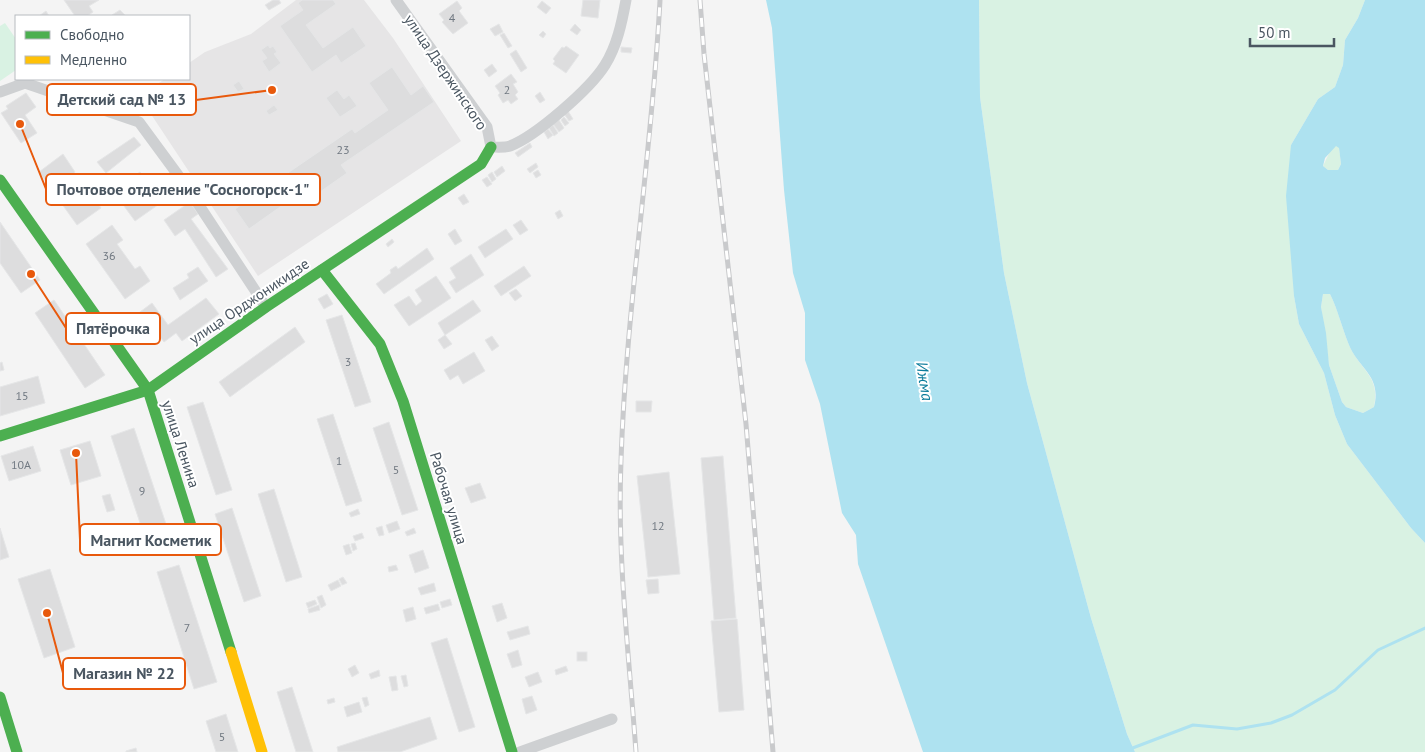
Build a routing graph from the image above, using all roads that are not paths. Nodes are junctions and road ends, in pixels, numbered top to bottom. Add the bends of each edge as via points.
1 (396, 0) edge
2 (626, 0) edge
3 (0, 92) edge
4 (491, 146) junction
5 (0, 180) edge
6 (322, 270) junction
7 (266, 307) junction
8 (148, 390) junction
9 (0, 436) edge
10 (0, 697) edge
11 (612, 719) dead end
12 (17, 752) edge
13 (262, 752) edge
14 (512, 752) edge
15 (520, 752) edge

1 - 4 street, улица Дзержинского via 487,128
2 - 4 street via 622,25 605,65 581,92 547,123 508,146
3 - 7 street via 25,83 139,122 189,190
4 - 6 street, улица Орджоникидзе via 481,164
5 - 8 street, улица Ленина
6 - 7 street, улица Орджоникидзе
6 - 14 street, Рабочая улица via 380,344 403,401
7 - 8 street, улица Орджоникидзе
8 - 9 street, улица Орджоникидзе
8 - 13 street, улица Ленина
10 - 12 street
11 - 15 street

